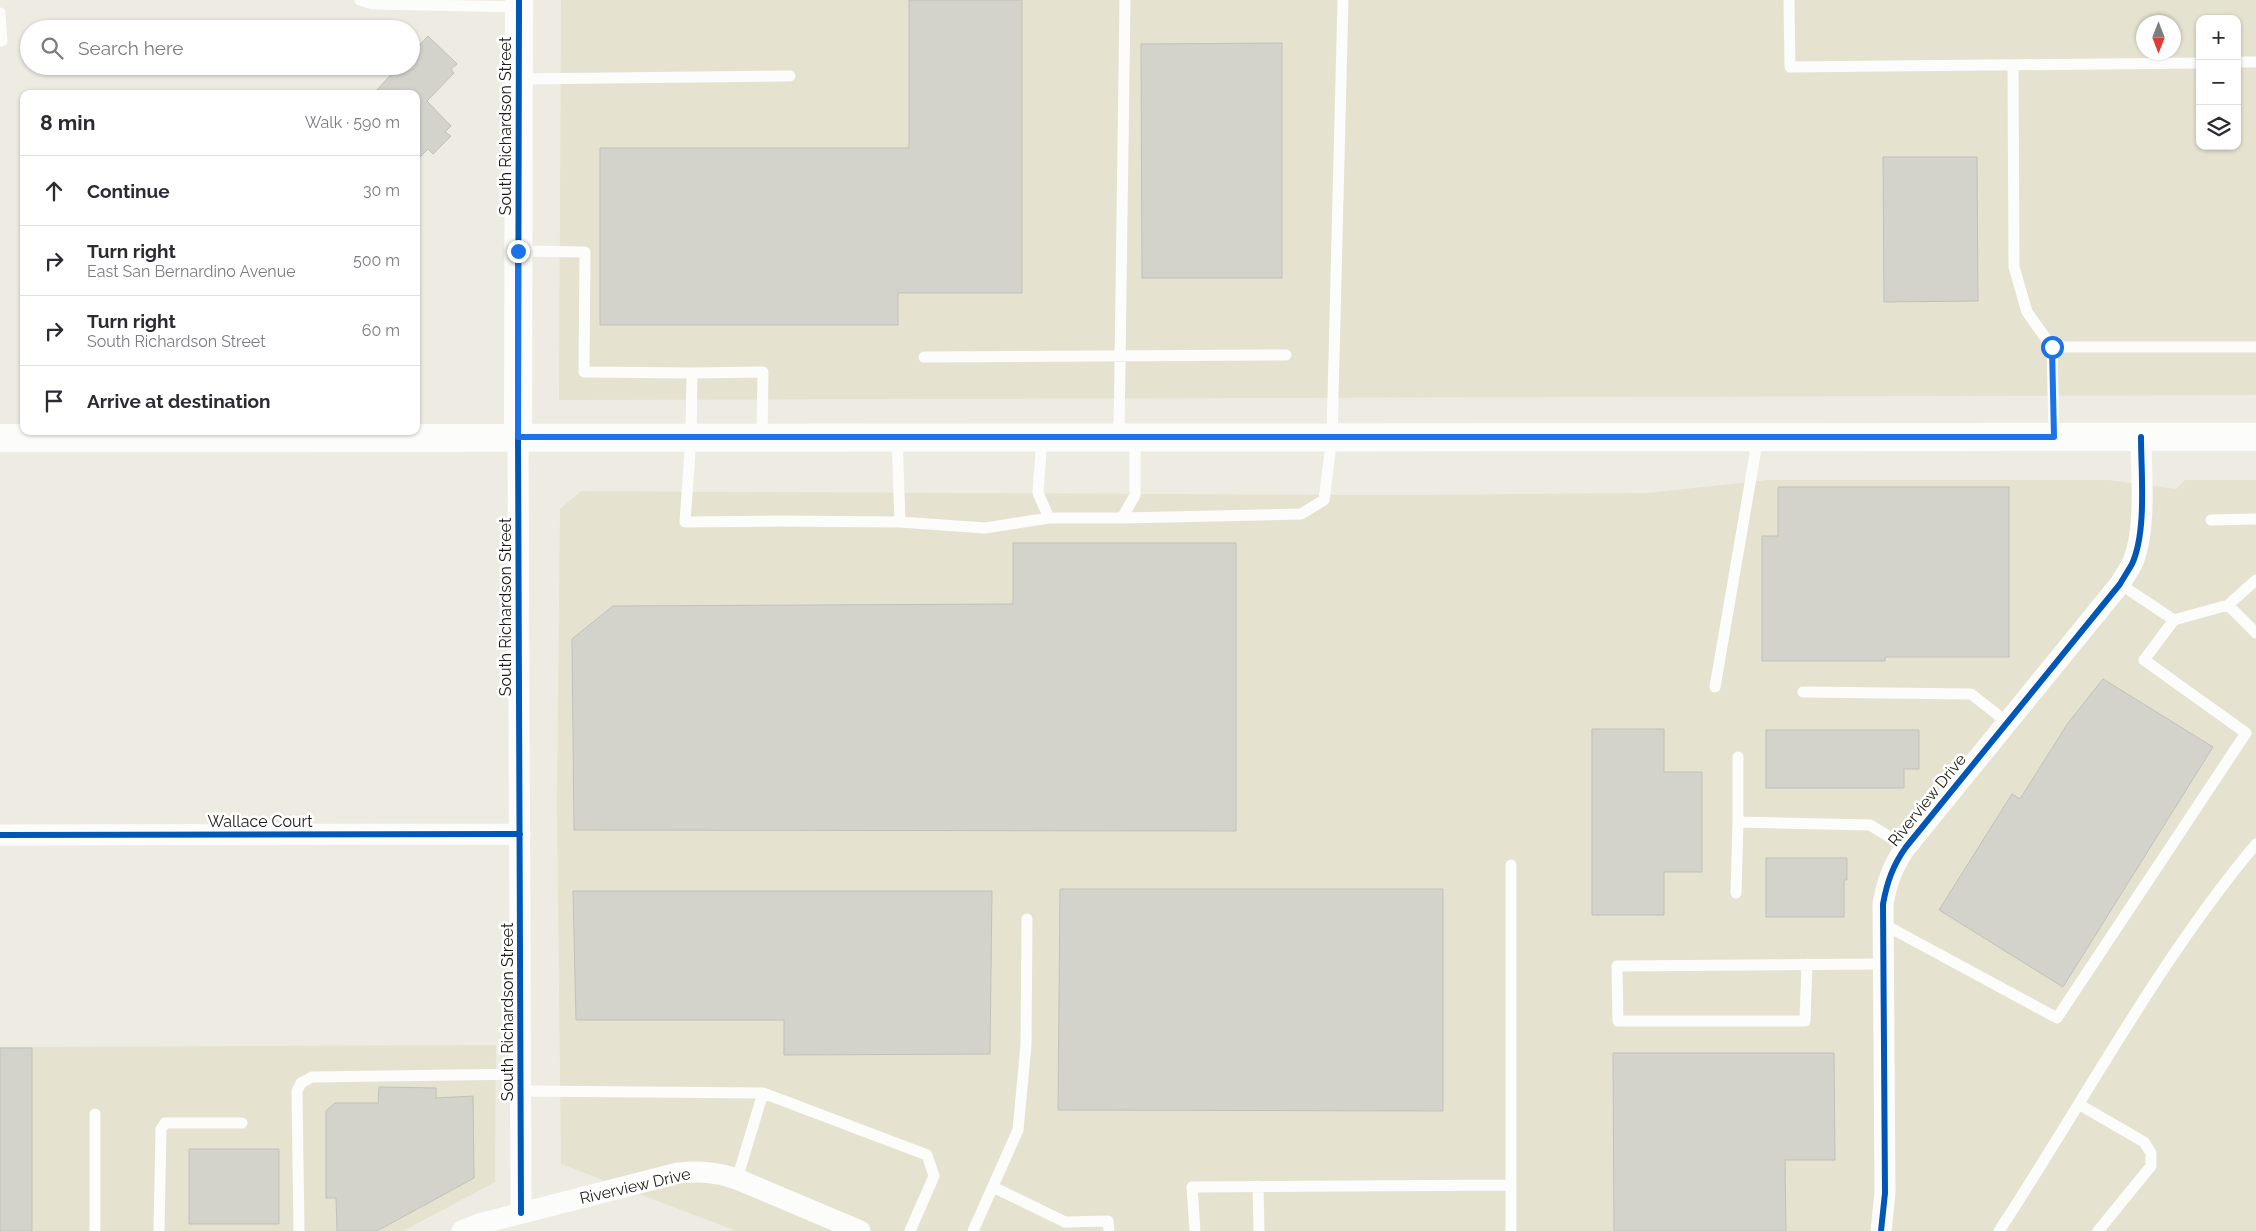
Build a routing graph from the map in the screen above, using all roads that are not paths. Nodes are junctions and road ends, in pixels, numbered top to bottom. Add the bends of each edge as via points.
1 (360, 0) edge
2 (1125, 0) edge
3 (1343, 0) edge
4 (1788, 0) edge
5 (519, 4) edge
6 (0, 13) edge
7 (2, 41) dead end
8 (2241, 62) edge
9 (2256, 62) edge
10 (2196, 63) edge
11 (2013, 65) junction
12 (790, 76) dead end
13 (519, 79) junction
14 (518, 251) junction
15 (2052, 347) junction
16 (2256, 347) edge
17 (1120, 355) junction
18 (1286, 355) dead end
19 (924, 357) dead end
20 (692, 373) junction
21 (518, 437) junction
22 (691, 437) junction
23 (762, 437) junction
24 (897, 437) junction
25 (1042, 437) junction
26 (1127, 437) junction
27 (1332, 437) junction
28 (1758, 437) junction
29 (2054, 437) junction
30 (2141, 437) junction
31 (2256, 437) edge
32 (0, 438) edge
33 (1049, 518) junction
34 (1122, 518) junction
35 (2256, 519) edge
36 (2211, 520) dead end
37 (900, 522) junction
38 (2256, 580) edge
39 (2120, 584) junction
40 (2228, 605) junction
41 (2174, 620) junction
42 (2256, 633) edge
43 (1715, 687) dead end
44 (1804, 692) dead end
45 (2007, 722) junction
46 (1738, 758) dead end
47 (1738, 822) junction
48 (520, 834) junction
49 (0, 835) edge
50 (2256, 844) edge
51 (1906, 847) junction
52 (1511, 864) dead end
53 (1736, 893) dead end
54 (1027, 919) dead end
55 (1885, 925) junction
56 (1807, 964) junction
57 (1885, 964) junction
58 (521, 1083) junction
59 (763, 1093) junction
60 (2080, 1105) junction
61 (95, 1114) dead end
62 (242, 1123) dead end
63 (737, 1179) junction
64 (1511, 1185) junction
65 (1258, 1186) junction
66 (993, 1187) junction
67 (521, 1213) junction
68 (95, 1231) edge
69 (159, 1231) edge
70 (299, 1231) edge
71 (462, 1231) edge
72 (860, 1231) edge
73 (910, 1231) edge
74 (973, 1231) edge
75 (1109, 1231) edge
76 (1195, 1231) edge
77 (1259, 1231) edge
78 (1511, 1231) edge
79 (1881, 1231) edge
80 (1999, 1231) edge
81 (2098, 1231) edge

1 - 5 lane via 373,4
2 - 17 lane
3 - 27 lane
4 - 11 lane via 1790,67
5 - 13 main road, South Richardson Street
6 - 7 lane
8 - 9 lane
10 - 11 lane
11 - 15 lane via 2014,267 2027,312
12 - 13 lane
13 - 14 main road, South Richardson Street
14 - 20 lane via 585,252 584,372
14 - 21 main road, South Richardson Street
15 - 16 lane
15 - 29 lane
17 - 18 lane
17 - 19 lane
17 - 26 lane
20 - 22 lane
20 - 23 lane via 762,372
21 - 22 main road
21 - 32 main road
21 - 48 street, South Richardson Street
22 - 23 main road
22 - 37 lane via 685,522
23 - 24 main road
24 - 25 main road
24 - 37 lane
25 - 26 main road
25 - 33 lane via 1038,493
26 - 27 main road
26 - 34 lane via 1135,495
27 - 28 main road
27 - 34 lane via 1324,500 1300,514
28 - 29 main road
28 - 43 lane
29 - 30 main road
30 - 31 main road
30 - 39 street, Riverview Drive via 2139,539 2132,563
33 - 34 lane
33 - 37 lane via 985,528
35 - 36 lane
38 - 40 lane
39 - 41 lane
39 - 45 street, Riverview Drive
40 - 41 lane
40 - 42 lane
41 - 55 lane via 2144,660 2246,733 2057,1018
44 - 45 lane via 1971,694
45 - 51 street, Riverview Drive
46 - 47 lane
47 - 51 lane via 1870,825
47 - 53 lane
48 - 49 street, Wallace Court
48 - 58 street, South Richardson Street
50 - 60 lane via 2224,882 2158,978
51 - 55 street, Riverview Drive via 1886,883
52 - 64 lane
54 - 66 lane via 1026,1045 1018,1130
55 - 57 street, Riverview Drive
56 - 56 lane via 1617,966 1618,1021 1805,1021
56 - 57 lane
57 - 79 street, Riverview Drive via 1885,1193
58 - 59 lane
58 - 67 street, South Richardson Street
58 - 70 lane via 312,1077 301,1083 297,1091
59 - 63 lane
59 - 73 lane via 927,1155 934,1176
60 - 80 lane
60 - 81 lane via 2144,1142 2150,1153 2150,1166
61 - 68 lane
62 - 69 lane via 165,1123 160,1129
63 - 67 street, Riverview Drive via 720,1173 678,1173
63 - 72 street, Riverview Drive
64 - 65 lane
64 - 78 lane
65 - 76 lane via 1192,1187
65 - 77 lane
66 - 74 lane
66 - 75 lane via 1065,1222 1108,1222
67 - 71 street, Riverview Drive

